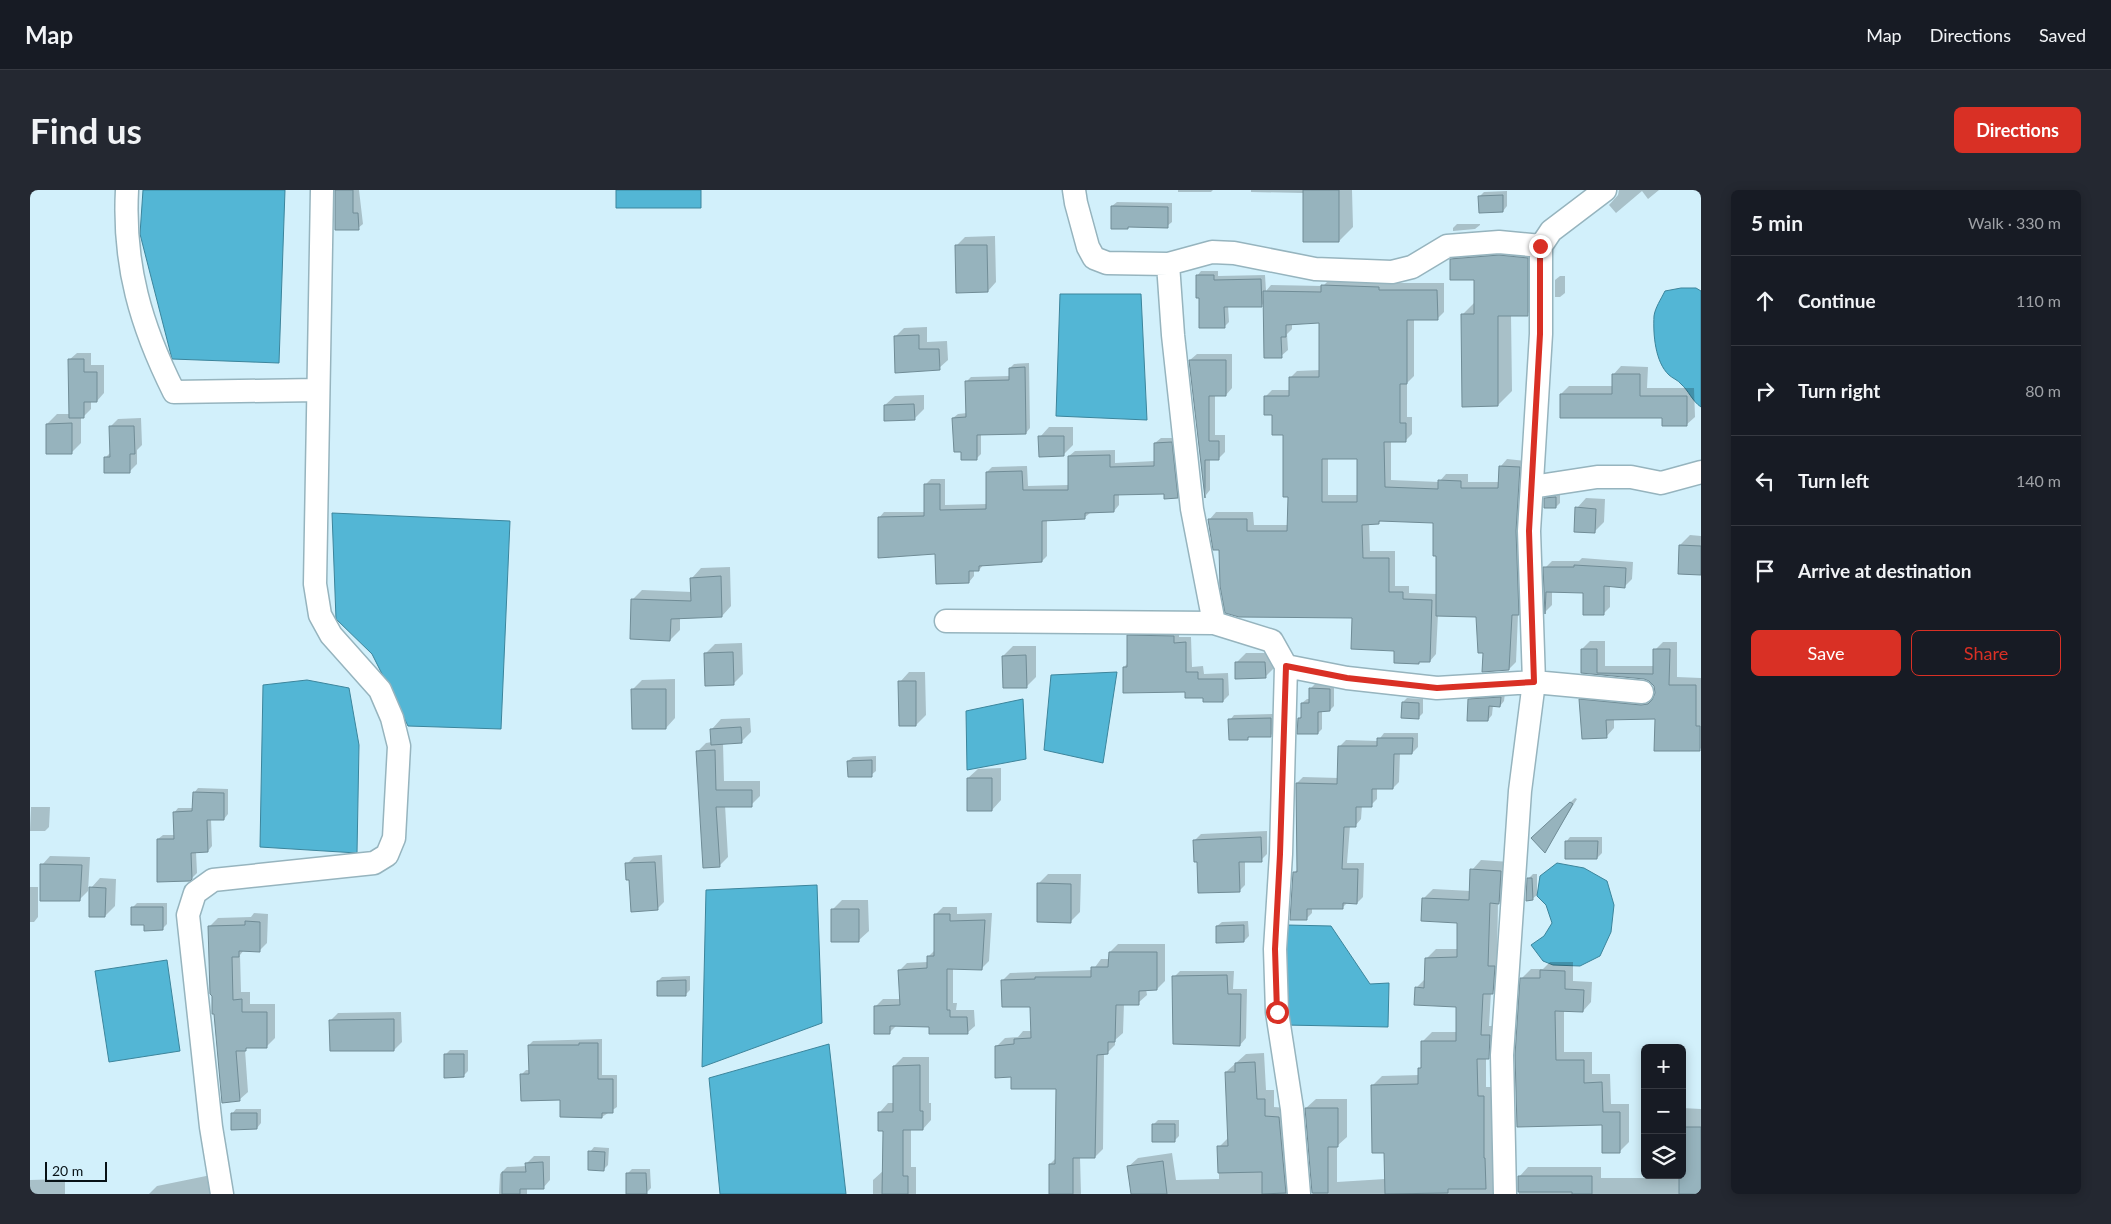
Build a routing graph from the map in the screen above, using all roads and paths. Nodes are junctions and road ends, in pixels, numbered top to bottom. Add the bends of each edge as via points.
1 (127, 190) edge
2 (322, 190) edge
3 (1074, 190) edge
4 (1605, 190) edge
5 (1540, 246) junction
6 (1168, 264) junction
7 (318, 390) junction
8 (1701, 472) edge
9 (1532, 487) junction
10 (946, 621) dead end
11 (1214, 623) junction
12 (1286, 666) junction
13 (1534, 682) junction
14 (1642, 692) dead end
15 (222, 1194) edge
16 (1299, 1194) edge
17 (1505, 1194) edge

1 - 7 street via 125,223 135,294 155,354 174,392
2 - 7 street
3 - 6 street via 1088,247 1094,258 1107,263
4 - 5 street via 1551,231
5 - 6 street via 1499,242 1447,246 1412,267 1392,272 1315,270 1234,253 1212,252
5 - 9 street via 1540,334
6 - 11 street via 1192,509
7 - 15 street via 315,584 320,615 331,635 380,690 392,718 399,746 394,838 387,855 374,863 212,880 196,893 188,915 211,1127
8 - 9 street via 1661,483 1631,477 1596,477
9 - 13 street via 1529,531
10 - 11 street
11 - 12 street via 1272,641
12 - 13 street via 1347,678 1437,688
12 - 16 street via 1275,949 1277,1012 1292,1109
13 - 14 street
13 - 17 street via 1520,790 1502,1045

